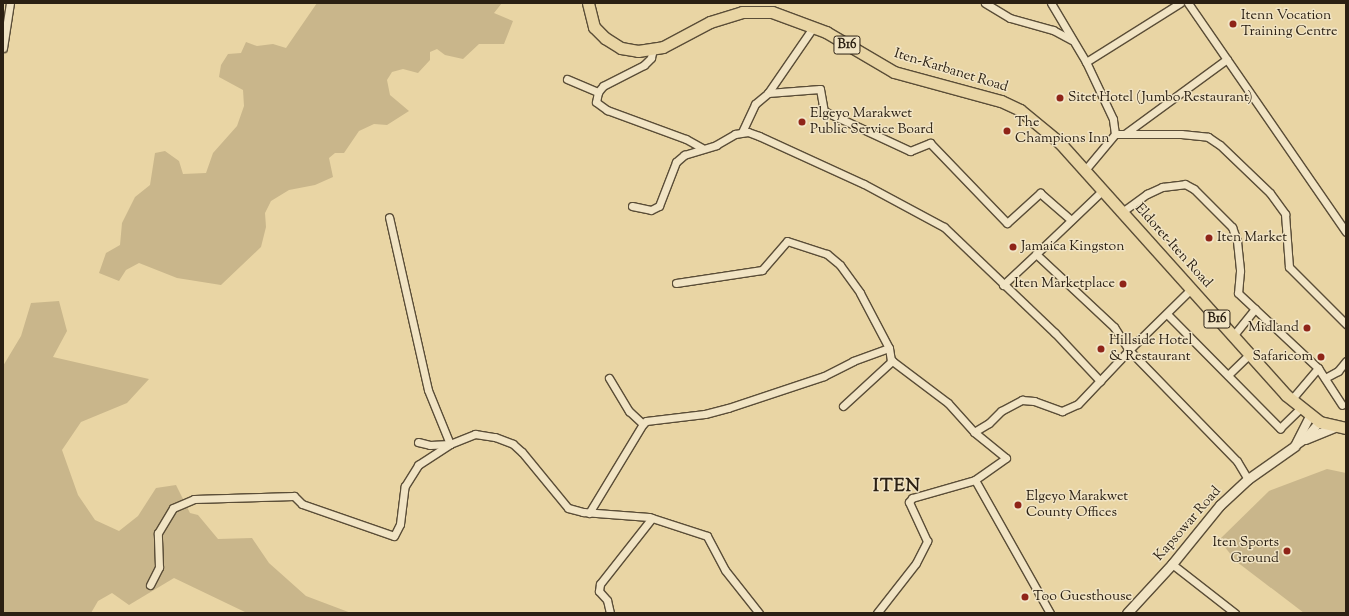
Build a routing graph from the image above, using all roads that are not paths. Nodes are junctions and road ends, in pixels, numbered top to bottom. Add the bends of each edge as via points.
1 (10, 3) edge
2 (588, 3) edge
3 (985, 3) edge
4 (1050, 3) edge
5 (1180, 3) edge
6 (1188, 3) edge
7 (814, 26) junction
8 (1072, 40) junction
9 (3, 48) edge
10 (653, 49) junction
11 (1227, 59) junction
12 (1086, 62) junction
13 (567, 79) dead end
14 (598, 92) junction
15 (768, 93) junction
16 (742, 132) junction
17 (1126, 133) junction
18 (1115, 134) junction
19 (702, 148) junction
20 (1085, 170) junction
21 (1103, 190) junction
22 (632, 206) dead end
23 (1122, 212) junction
24 (389, 217) dead end
25 (1071, 220) junction
26 (1346, 232) edge
27 (1036, 254) junction
28 (676, 283) dead end
29 (1003, 285) junction
30 (1191, 289) junction
31 (1255, 309) junction
32 (1167, 314) junction
33 (1346, 324) edge
34 (1233, 336) junction
35 (890, 348) junction
36 (1129, 350) junction
37 (1249, 355) junction
38 (1346, 360) edge
39 (892, 361) junction
40 (1318, 368) junction
41 (1228, 375) junction
42 (609, 378) dead end
43 (1325, 378) junction
44 (1100, 381) junction
45 (1291, 400) junction
46 (1342, 405) dead end
47 (843, 406) dead end
48 (1301, 408) junction
49 (1310, 416) junction
50 (1320, 422) junction
51 (643, 424) junction
52 (1334, 427) junction
53 (1346, 428) edge
54 (974, 432) junction
55 (1305, 439) junction
56 (418, 442) dead end
57 (450, 444) junction
58 (1295, 446) junction
59 (1248, 478) junction
60 (975, 480) junction
61 (589, 513) junction
62 (652, 518) junction
63 (1172, 564) junction
64 (150, 585) dead end
65 (610, 613) edge
66 (759, 613) edge
67 (877, 613) edge
68 (1050, 613) edge
69 (1127, 613) edge
70 (1235, 613) edge

1 - 9 street
2 - 10 main road, Iten-Karbanet Road / B16 via 594,27 605,38 621,48 638,51
3 - 8 street via 1010,18 1053,30
4 - 8 street
5 - 12 street
6 - 11 street
7 - 10 main road, Iten-Karbanet Road / B16 via 772,12 742,12 710,22
7 - 15 street
7 - 20 main road, Iten-Karbanet Road / B16 via 894,72 1001,101 1020,110 1049,133
8 - 12 street
10 - 14 street via 651,58 644,65 603,86
11 - 17 street
11 - 26 street
12 - 18 street via 1113,119
13 - 14 street
14 - 19 street via 596,102 607,110 686,139
15 - 16 street via 755,104
15 - 25 street via 820,89 824,110 910,151 930,143 1007,223 1040,193
16 - 19 street
16 - 29 street via 759,136 864,184 944,227
17 - 18 street
17 - 33 street via 1208,137 1220,145 1270,192 1285,214 1289,267
18 - 20 street
19 - 22 street via 680,157 659,206 652,210
20 - 21 main road, Iten-Karbanet Road / B16
21 - 23 main road, Eldoret-Iten Road / B16
21 - 25 street
23 - 30 main road, Eldoret-Iten Road / B16
23 - 31 street via 1146,194 1162,187 1185,184 1194,189 1232,228 1237,241 1240,271 1238,293
24 - 57 street via 428,390
25 - 27 street
27 - 29 street
27 - 36 street via 1114,327
28 - 35 street via 762,270 767,267 784,242 796,244 827,254 840,265 860,293
29 - 44 street via 1055,333
30 - 32 street
30 - 34 main road, Eldoret-Iten Road / B16
31 - 34 street
31 - 40 street
32 - 36 street
32 - 41 street
34 - 37 main road, Eldoret-Iten Road / B16
35 - 39 street
35 - 51 street via 853,361 824,376 728,408 705,414 646,421
36 - 44 street
36 - 59 street via 1237,461
37 - 41 street
37 - 45 main road, Eldoret-Iten Road / B16
38 - 43 street via 1338,371
39 - 47 street
39 - 54 street via 948,403
40 - 43 street
40 - 45 street
41 - 48 street via 1280,428
42 - 51 street via 632,414
43 - 46 street
44 - 54 street via 1069,410 1057,411 1034,401 1022,400 1001,411 990,423
45 - 48 main road, Eldoret-Iten Road / B16
48 - 49 main road, Eldoret-Iten Road / B16
49 - 50 main road, Eldoret-Iten Road / B16
49 - 58 street, Kapsowar Road
50 - 52 main road, Eldoret-Iten Road / B16
50 - 55 street, Kapsowar Road
51 - 61 street
52 - 53 main road, Eldoret-Iten Road / B16
52 - 55 main road
54 - 60 street via 1006,458
55 - 58 street, Kapsowar Road
56 - 57 street via 430,445
57 - 61 street via 475,434 495,437 512,444 522,452 568,508
57 - 64 street via 418,464 405,486 400,524 394,536 302,504 294,496 194,499 173,508 158,533 159,567
58 - 59 main road, Kapsowar Road
59 - 63 main road, Kapsowar Road via 1220,505
60 - 67 street via 912,498 909,502 927,541 916,563
60 - 68 street
61 - 62 street
62 - 65 street via 600,584 599,592 607,600
62 - 66 street via 707,536 725,570
63 - 69 main road, Kapsowar Road
63 - 70 street

